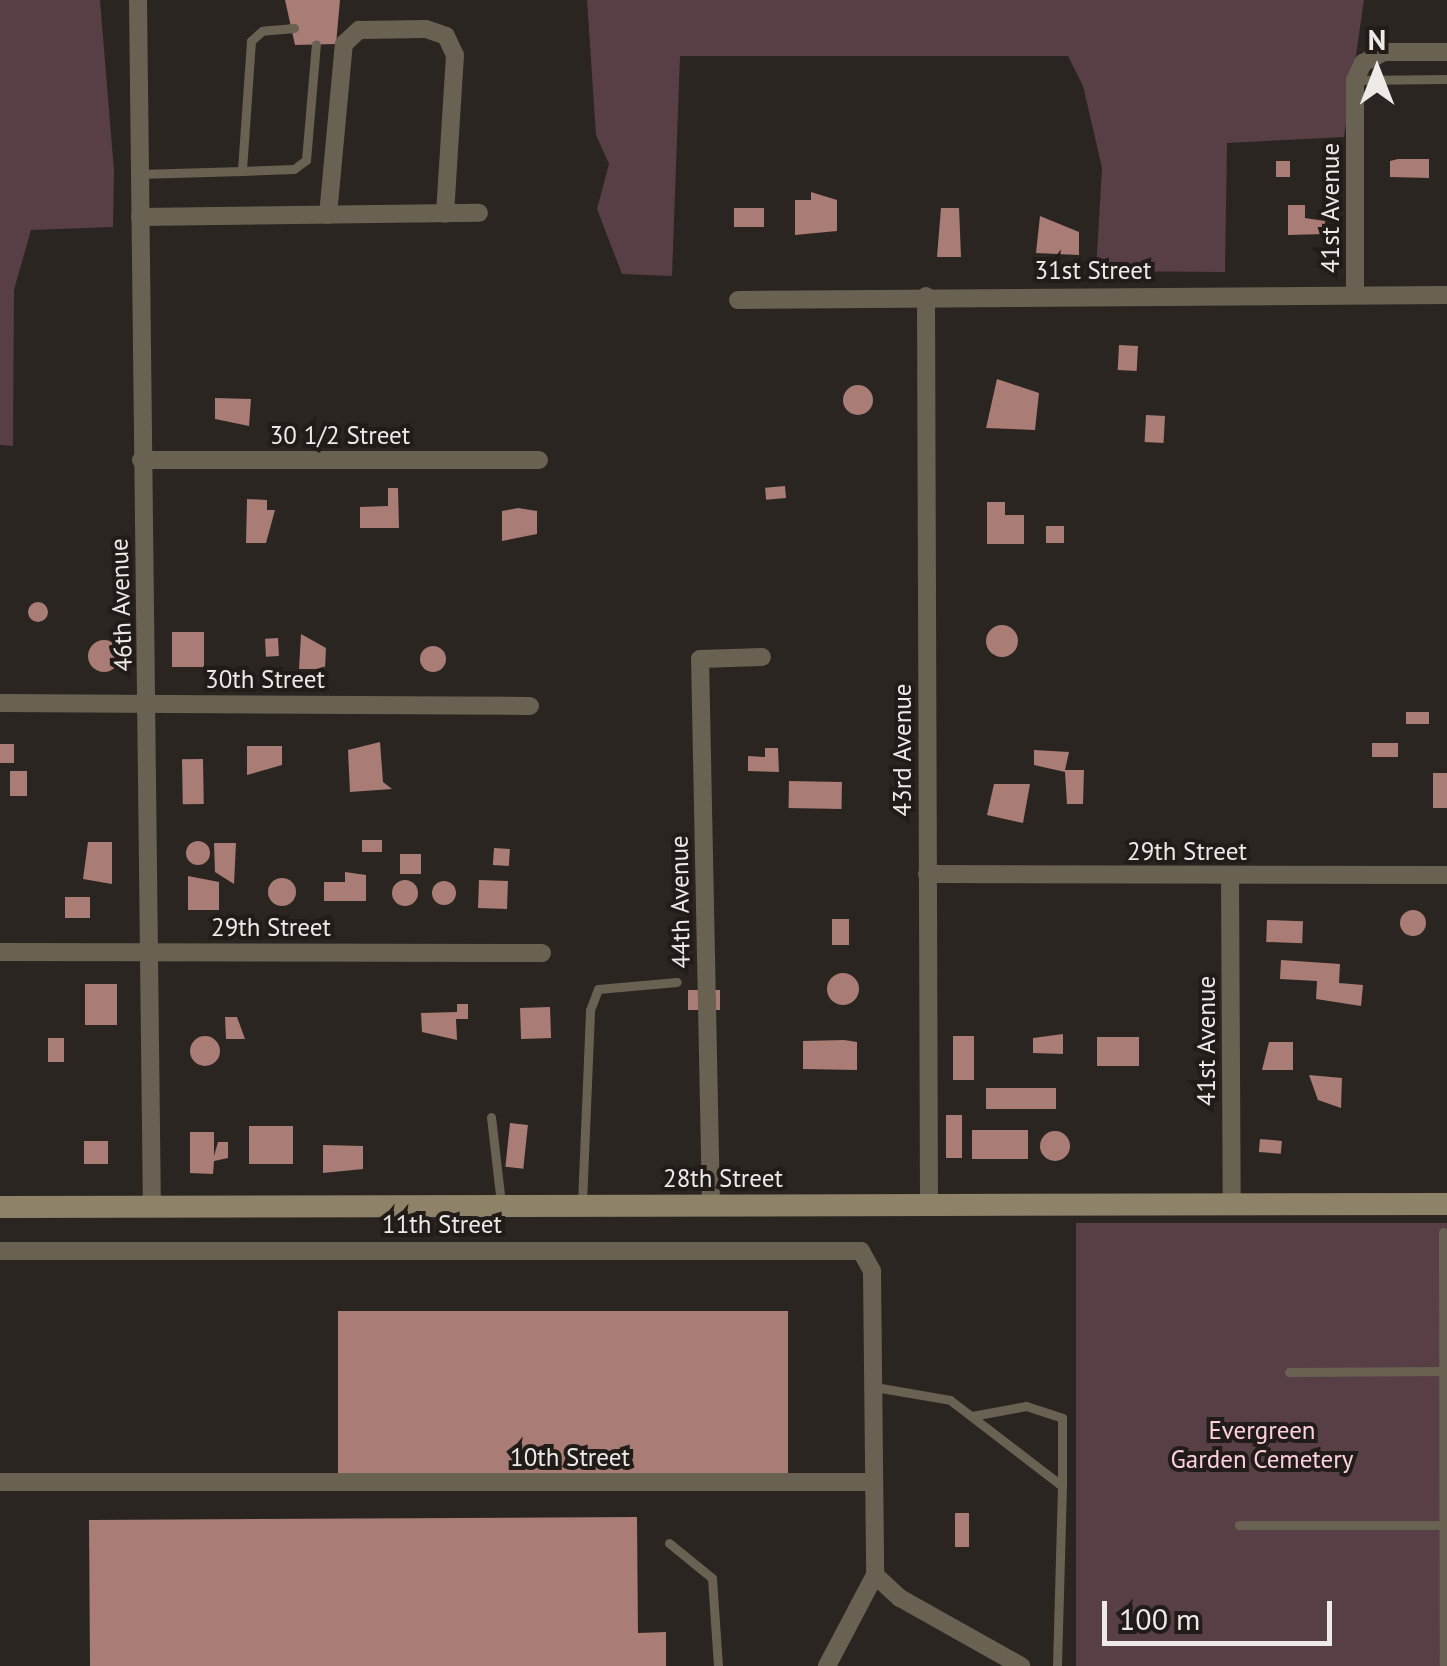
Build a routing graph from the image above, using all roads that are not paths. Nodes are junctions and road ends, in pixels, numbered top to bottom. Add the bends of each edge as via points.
1 (138, 0) edge
2 (294, 28) dead end
3 (316, 44) dead end
4 (1447, 52) edge
5 (1359, 71) junction
6 (1447, 79) edge
7 (242, 171) junction
8 (140, 174) junction
9 (479, 213) dead end
10 (444, 214) junction
11 (328, 215) junction
12 (140, 217) junction
13 (1355, 294) junction
14 (1447, 294) edge
15 (926, 296) junction
16 (738, 300) dead end
17 (141, 460) junction
18 (539, 460) dead end
19 (762, 656) dead end
20 (0, 703) edge
21 (149, 704) junction
22 (530, 706) dead end
23 (927, 874) junction
24 (1447, 875) edge
25 (1230, 876) junction
26 (0, 952) edge
27 (148, 952) junction
28 (542, 953) dead end
29 (677, 982) dead end
30 (492, 1117) dead end
31 (929, 1204) junction
32 (1447, 1204) edge
33 (710, 1205) junction
34 (1232, 1205) junction
35 (501, 1206) junction
36 (582, 1206) junction
37 (0, 1207) edge
38 (152, 1208) junction
39 (1443, 1232) dead end
40 (0, 1250) edge
41 (1445, 1371) edge
42 (1289, 1372) dead end
43 (875, 1386) junction
44 (972, 1416) junction
45 (0, 1482) edge
46 (874, 1482) junction
47 (1062, 1486) junction
48 (1239, 1525) dead end
49 (1445, 1525) edge
50 (669, 1544) dead end
51 (875, 1574) junction
52 (718, 1666) edge
53 (828, 1666) edge
54 (1021, 1666) edge
55 (1057, 1666) edge
56 (1444, 1666) edge

1 - 8 street, 46th Avenue
2 - 7 lane via 251,41
3 - 7 lane via 306,160 294,169
4 - 5 street via 1384,52
5 - 6 lane
5 - 13 street, 41st Avenue
7 - 8 lane
8 - 12 street, 46th Avenue
9 - 10 street
10 - 11 street
10 - 11 street via 456,55 446,36 426,28 359,30 344,44
11 - 12 street
12 - 17 street, 46th Avenue
13 - 14 street, 31st Street
13 - 15 street, 31st Street
15 - 16 street, 31st Street
15 - 23 street, 43rd Avenue
17 - 18 street, 30 1/2 Street
17 - 21 street, 46th Avenue
19 - 33 street, 44th Avenue via 700,659
20 - 21 street, 30th Street
21 - 22 street, 30th Street
21 - 27 street, 46th Avenue
23 - 25 street, 29th Street
23 - 31 street, 43rd Avenue
24 - 25 street, 29th Street
25 - 34 street, 41st Avenue
26 - 27 street, 29th Street
27 - 28 street, 29th Street
27 - 38 street, 46th Avenue
29 - 36 lane via 598,989 590,1010
30 - 35 lane
31 - 33 main road, 28th Street
31 - 34 main road, 28th Street
32 - 34 main road, 28th Street
33 - 36 main road, 28th Street
35 - 36 main road, 28th Street
35 - 38 main road, 28th Street
37 - 38 main road, 28th Street
39 - 41 lane
40 - 43 street, 11th Street via 848,1248 861,1251 872,1271
41 - 42 lane
41 - 49 lane
43 - 44 lane via 950,1400
43 - 46 street
44 - 47 lane
44 - 47 lane via 1026,1406 1062,1418
45 - 46 street, 10th Street
46 - 51 street
47 - 55 lane
48 - 49 lane
49 - 56 lane
50 - 52 lane via 712,1578
51 - 53 street
51 - 54 street via 900,1598

